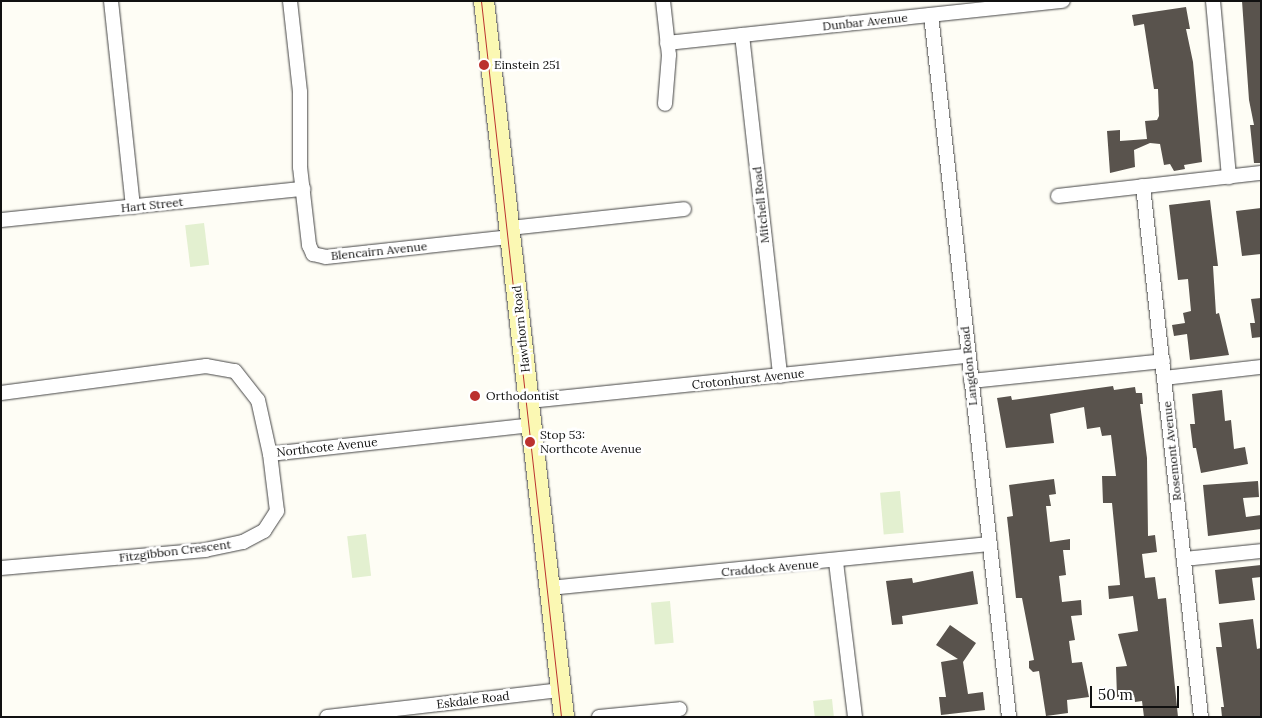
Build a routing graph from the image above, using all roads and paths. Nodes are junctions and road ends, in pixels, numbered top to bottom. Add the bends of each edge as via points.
1 (111, 1) edge
2 (290, 1) edge
3 (484, 1) edge
4 (663, 1) edge
5 (1063, 1) edge
6 (1213, 1) edge
7 (931, 15) junction
8 (742, 35) junction
9 (668, 44) junction
10 (665, 104) dead end
11 (1261, 173) edge
12 (1229, 177) junction
13 (1143, 186) junction
14 (302, 189) junction
15 (1058, 196) dead end
16 (133, 207) junction
17 (684, 209) dead end
18 (1, 220) edge
19 (510, 233) junction
20 (968, 356) junction
21 (1162, 361) junction
22 (1261, 368) edge
23 (780, 376) junction
24 (1164, 378) junction
25 (971, 381) junction
26 (1, 393) edge
27 (529, 401) junction
28 (531, 425) junction
29 (270, 454) junction
30 (990, 544) junction
31 (1261, 551) edge
32 (1184, 559) junction
33 (836, 562) junction
34 (1, 568) edge
35 (549, 588) junction
36 (561, 690) junction
37 (680, 709) dead end
38 (327, 717) edge
39 (564, 717) edge
40 (599, 717) edge
41 (855, 717) edge
42 (1009, 717) edge
43 (1201, 717) edge

1 - 16 street
2 - 14 street via 300,92
3 - 19 main road, Hawthorn Road
4 - 9 street
5 - 7 street, Dunbar Avenue
6 - 12 street
7 - 8 street, Dunbar Avenue
7 - 20 street, Langdon Road
8 - 9 street, Dunbar Avenue
8 - 23 street, Mitchell Road
9 - 10 street
11 - 12 street
12 - 13 street
13 - 15 street
13 - 21 street, Rosemont Avenue
14 - 16 street, Hart Street
14 - 19 street, Blencairn Avenue via 309,245 313,254 321,257
16 - 18 street, Hart Street
17 - 19 street
19 - 27 main road, Hawthorn Road
20 - 23 street, Crotonhurst Avenue
20 - 25 street, Langdon Road
21 - 24 street, Rosemont Avenue
21 - 25 street
22 - 24 street
23 - 27 street, Crotonhurst Avenue
24 - 32 street, Rosemont Avenue
25 - 30 street, Langdon Road
26 - 29 street, Northcote Avenue via 206,366 235,370 258,400
27 - 28 main road, Hawthorn Road
28 - 29 street, Northcote Avenue
28 - 35 main road, Hawthorn Road
29 - 34 street, Fitzgibbon Crescent via 277,511 264,531 244,542 205,550
30 - 33 street, Craddock Avenue
30 - 42 street, Langdon Road
31 - 32 street
32 - 43 street, Rosemont Avenue
33 - 35 street, Craddock Avenue
33 - 41 street
35 - 36 main road, Hawthorn Road
36 - 38 street, Eskdale Road
36 - 39 main road, Hawthorn Road
37 - 40 street

